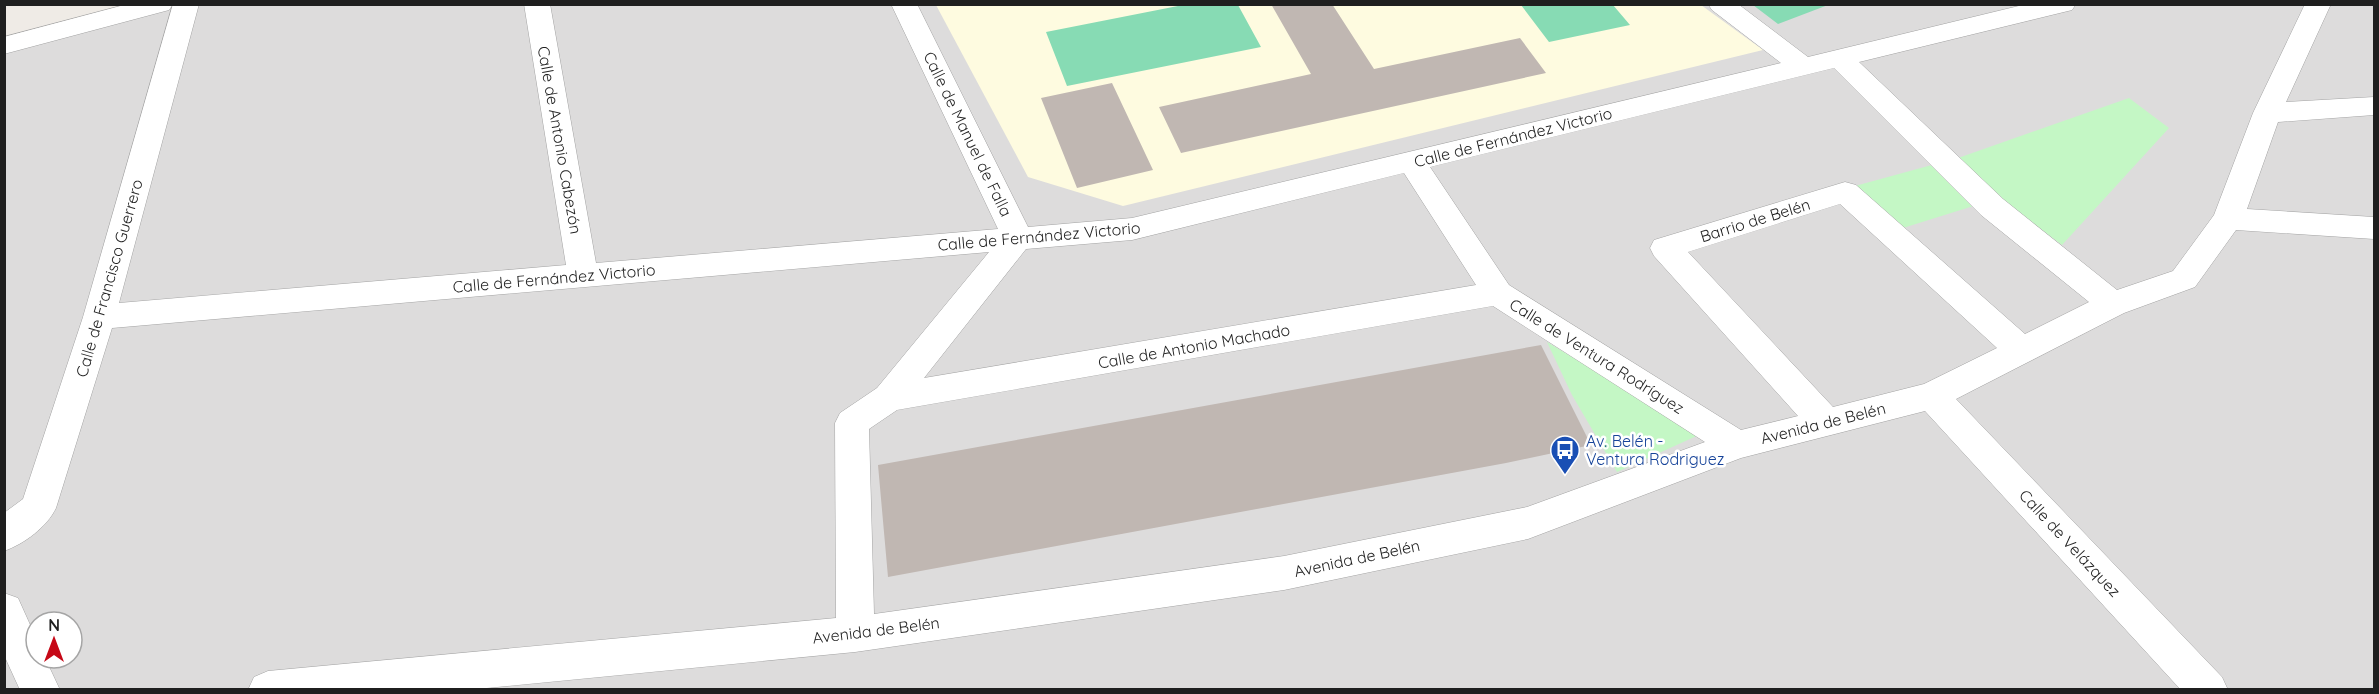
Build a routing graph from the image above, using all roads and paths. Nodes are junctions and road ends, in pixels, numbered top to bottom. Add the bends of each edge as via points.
1 (160, 4) edge
2 (186, 4) edge
3 (537, 4) edge
4 (904, 4) edge
5 (1721, 4) edge
6 (2063, 4) edge
7 (2318, 4) edge
8 (4, 46) edge
9 (1838, 57) junction
10 (1803, 66) junction
11 (2374, 106) edge
12 (2267, 113) junction
13 (1412, 162) junction
14 (2228, 219) junction
15 (2374, 228) edge
16 (1018, 238) junction
17 (582, 276) junction
18 (1498, 293) junction
19 (2114, 304) junction
20 (99, 317) junction
21 (2022, 351) junction
22 (1932, 396) junction
23 (889, 398) junction
24 (1826, 423) junction
25 (1737, 445) junction
26 (4, 535) edge
27 (4, 610) edge
28 (855, 634) junction
29 (40, 690) edge
30 (268, 690) edge
31 (2208, 690) edge

1 - 8 street
2 - 20 street, Calle de Francisco Guerrero
3 - 17 street, Calle de Antonio Cabezón
4 - 16 street, Calle de Manuel de Falla
5 - 10 street
6 - 9 street, Calle de Fernández Victorio
7 - 12 street, Avenida de Belén
9 - 10 street, Calle de Fernández Victorio
9 - 19 street via 1992,207
10 - 13 street, Calle de Fernández Victorio
11 - 12 street
12 - 14 street, Avenida de Belén
13 - 16 street, Calle de Fernández Victorio via 1132,229
13 - 18 street, Calle de Ventura Rodríguez
14 - 15 street
14 - 19 street, Avenida de Belén via 2184,279
16 - 17 street, Calle de Fernández Victorio
16 - 23 street
17 - 20 street, Calle de Fernández Victorio
18 - 23 street, Calle de Antonio Machado
18 - 25 street, Calle de Ventura Rodríguez
19 - 21 street, Avenida de Belén
20 - 26 street, Calle de Francisco Guerrero via 38,508
21 - 22 street, Avenida de Belén
21 - 24 street, Barrio de Belén via 1845,192 1665,248
22 - 24 street, Avenida de Belén
22 - 31 street, Calle de Velázquez
23 - 28 street via 852,423
24 - 25 street, Avenida de Belén
25 - 28 street, Avenida de Belén via 1528,523 1284,573
27 - 29 street
28 - 30 street, Avenida de Belén

